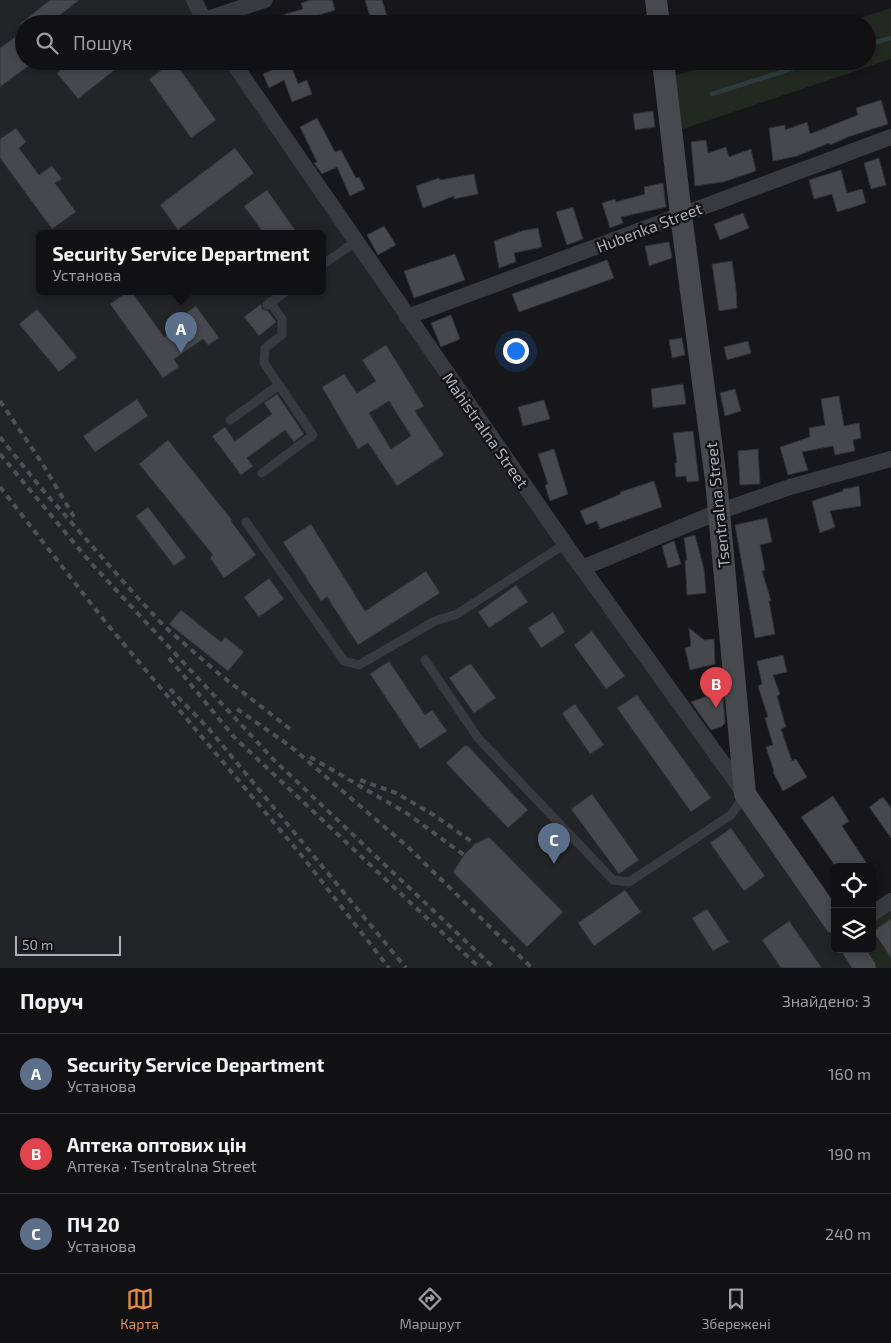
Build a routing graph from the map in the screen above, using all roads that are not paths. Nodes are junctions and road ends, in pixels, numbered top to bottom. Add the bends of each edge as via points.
1 (194, 0) edge
2 (265, 0) edge
3 (656, 0) edge
4 (202, 15) edge
5 (224, 15) edge
6 (658, 15) edge
7 (238, 70) edge
8 (664, 70) edge
9 (891, 137) edge
10 (681, 215) junction
11 (355, 242) junction
12 (326, 262) edge
13 (281, 295) edge
14 (408, 318) junction
15 (279, 385) junction
16 (230, 420) dead end
17 (891, 459) edge
18 (262, 473) dead end
19 (718, 512) junction
20 (246, 522) dead end
21 (565, 544) junction
22 (582, 568) junction
23 (425, 660) dead end
24 (745, 794) junction
25 (891, 901) edge
26 (876, 911) edge
27 (831, 916) edge
28 (856, 953) edge
29 (866, 968) edge

1 - 4 street
2 - 5 street
3 - 6 main road
7 - 11 street, Mahistralna Street
8 - 10 main road, Tsentralna Street
9 - 10 street, Hubenka Street
10 - 14 street, Hubenka Street
10 - 19 main road, Tsentralna Street
11 - 12 lane
11 - 14 street, Mahistralna Street
13 - 15 lane via 268,304 282,319 282,336 265,348 264,363
14 - 21 street, Mahistralna Street
15 - 16 lane
15 - 18 lane via 313,435
17 - 19 street via 790,487
19 - 22 street
19 - 24 main road, Tsentralna Street
20 - 21 lane via 344,661 360,665 435,621 457,614
21 - 22 street, Mahistralna Street
22 - 24 street, Mahistralna Street
23 - 24 lane via 478,738 613,880 629,882 731,815
24 - 27 main road, Tsentralna Street
25 - 26 street
28 - 29 main road

